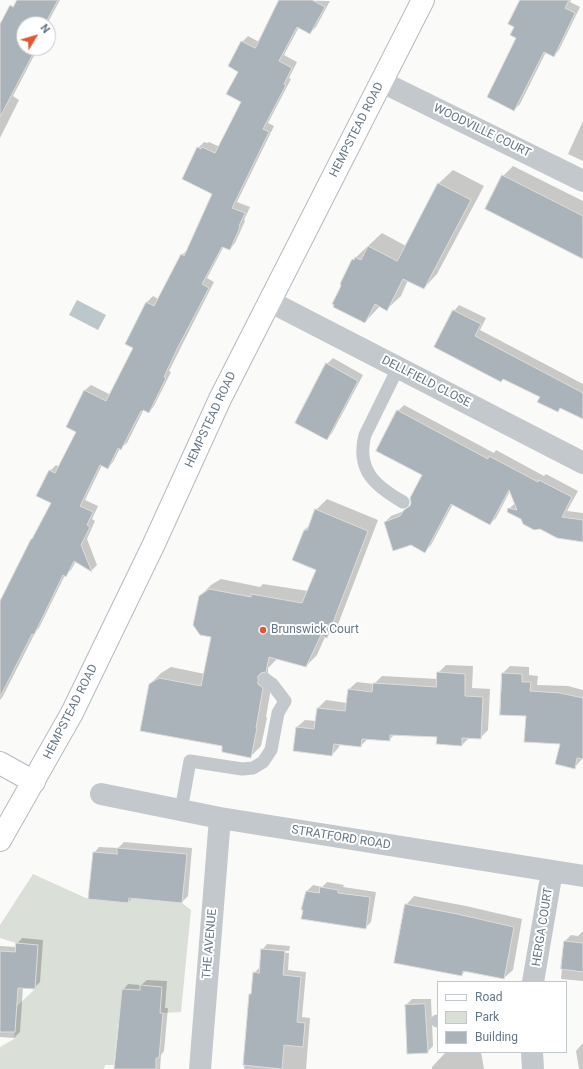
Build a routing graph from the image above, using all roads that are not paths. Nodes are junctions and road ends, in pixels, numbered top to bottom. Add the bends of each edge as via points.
1 (423, 0) edge
2 (382, 82) junction
3 (583, 181) edge
4 (269, 301) junction
5 (398, 368) junction
6 (583, 463) edge
7 (403, 502) dead end
8 (266, 680) dead end
9 (0, 763) edge
10 (34, 782) junction
11 (101, 794) dead end
12 (181, 810) junction
13 (220, 818) junction
14 (0, 840) edge
15 (552, 872) junction
16 (583, 876) edge
17 (533, 981) edge
18 (532, 1053) edge
19 (200, 1069) edge
20 (533, 1069) edge

1 - 2 main road, HEMPSTEAD ROAD
2 - 3 street, WOODVILLE COURT
2 - 4 main road, HEMPSTEAD ROAD
4 - 5 street, DELLFIELD CLOSE
4 - 10 main road, HEMPSTEAD ROAD via 220,399 76,706
5 - 6 street, DELLFIELD CLOSE
5 - 7 lane via 362,446 366,469 373,480
8 - 12 lane via 285,701 278,713 271,750 263,762 253,768 242,769 190,761
9 - 10 main road
10 - 14 main road, HEMPSTEAD ROAD
11 - 12 street, STRATFORD ROAD
12 - 13 street, STRATFORD ROAD
13 - 15 street, STRATFORD ROAD
13 - 19 street, THE AVENUE
15 - 16 street, STRATFORD ROAD
15 - 17 street, HERGA COURT
18 - 20 street

